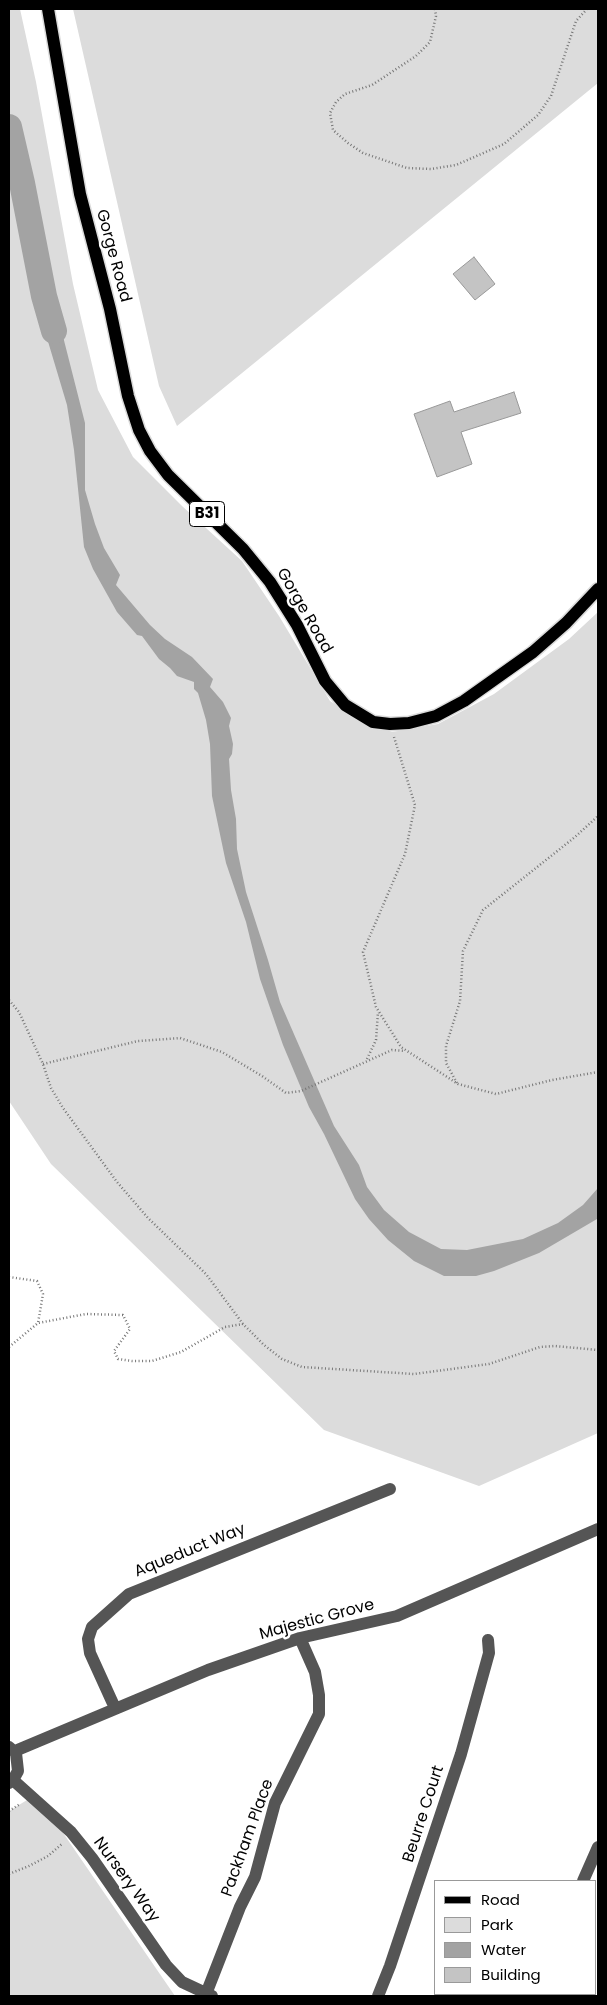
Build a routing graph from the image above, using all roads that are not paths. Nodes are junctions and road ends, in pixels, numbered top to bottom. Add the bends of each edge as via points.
1 (48, 9) edge
2 (598, 589) edge
3 (390, 1489) dead end
4 (598, 1529) edge
5 (300, 1638) junction
6 (488, 1640) dead end
7 (115, 1708) junction
8 (12, 1749) edge
9 (11, 1782) edge
10 (598, 1847) edge
11 (583, 1880) edge
12 (209, 1995) edge
13 (378, 1996) edge

1 - 2 main road, Gorge Road / B31 via 80,194 139,430 168,476 243,549 270,582 297,625 325,681 345,705 374,722 390,724 436,716 464,701 533,652
3 - 7 street, Aqueduct Way via 129,1594 92,1626 88,1638 90,1653
4 - 5 street, Majestic Grove via 397,1616
5 - 7 street, Majestic Grove via 208,1670
5 - 12 street, Packham Place via 315,1672 319,1714 275,1803 255,1877 240,1907
6 - 13 street, Beurre Court via 489,1654 461,1754
7 - 8 street, Majestic Grove
8 - 9 street via 18,1771
9 - 12 street, Nursery Way via 72,1834 166,1965 182,1982
10 - 11 street

